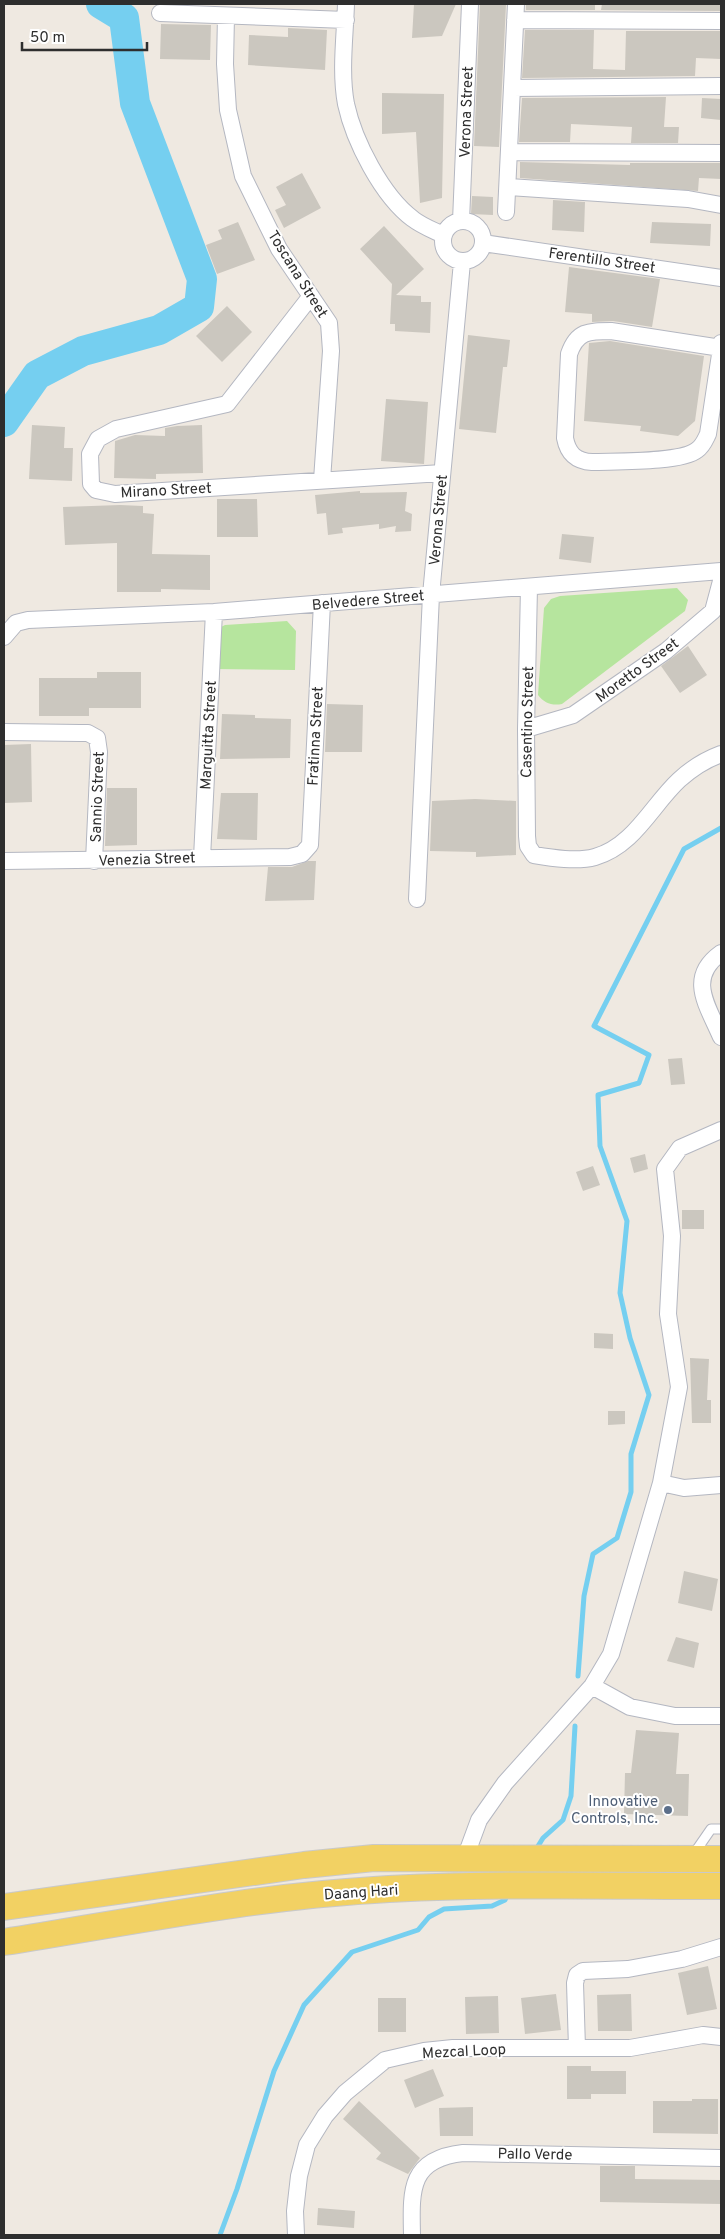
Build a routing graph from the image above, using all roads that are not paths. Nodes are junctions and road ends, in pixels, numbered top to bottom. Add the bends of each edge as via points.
1 (470, 4) edge
2 (346, 12) edge
3 (516, 12) edge
4 (160, 14) dead end
5 (226, 16) junction
6 (721, 21) edge
7 (721, 86) edge
8 (512, 88) junction
9 (509, 152) junction
10 (721, 153) edge
11 (509, 187) junction
12 (721, 205) edge
13 (506, 212) dead end
14 (461, 221) junction
15 (443, 235) junction
16 (483, 244) junction
17 (462, 262) junction
18 (721, 278) edge
19 (311, 296) junction
20 (721, 343) edge
21 (721, 348) edge
22 (442, 473) junction
23 (322, 480) junction
24 (721, 572) edge
25 (721, 581) edge
26 (530, 587) junction
27 (431, 595) junction
28 (322, 604) junction
29 (214, 612) junction
30 (4, 636) edge
31 (526, 729) junction
32 (4, 732) edge
33 (721, 754) edge
34 (290, 857) joint
35 (202, 858) junction
36 (4, 861) edge
37 (94, 861) junction
38 (416, 899) dead end
39 (721, 953) edge
40 (721, 1037) edge
41 (721, 1130) edge
42 (661, 1483) junction
43 (721, 1486) edge
44 (592, 1686) junction
45 (721, 1716) edge
46 (721, 1829) edge
47 (465, 1858) junction
48 (690, 1859) junction
49 (721, 1859) edge
50 (721, 1886) edge
51 (4, 1907) edge
52 (4, 1942) edge
53 (721, 1947) edge
54 (721, 2037) edge
55 (577, 2048) junction
56 (721, 2158) edge
57 (296, 2235) edge
58 (412, 2235) edge

1 - 14 street, Verona Street
2 - 5 street
2 - 15 street via 346,104 363,150 377,176 412,219
3 - 6 street
3 - 8 street
4 - 5 street
5 - 19 street, Toscana Street via 228,110 243,176 279,249
7 - 8 street
8 - 9 street
9 - 10 street
9 - 11 street
11 - 12 street via 688,199
11 - 13 street
14 - 15 street via 453,223
14 - 16 street via 478,227
15 - 17 street via 444,250 448,256
16 - 17 street via 476,256
16 - 18 street, Ferentillo Street
17 - 22 street, Verona Street
19 - 23 street, Toscana Street via 326,316 330,332
19 - 23 street, Mirano Street via 227,404 106,434 92,446 90,474 91,484 96,490 116,494
20 - 21 street
21 - 21 street via 708,434 697,451 670,458 582,462 567,449 569,354 573,342 582,334 611,331
22 - 23 street, Mirano Street
22 - 27 street, Verona Street
24 - 26 street, Belvedere Street
25 - 31 street, Moretto Street via 713,611 666,651 573,715
26 - 27 street, Belvedere Street
26 - 31 street, Casentino Street
27 - 28 street, Belvedere Street
27 - 38 street, Verona Street
28 - 29 street, Belvedere Street
28 - 34 street, Fratinna Street via 310,845 302,854
29 - 30 street, Belvedere Street via 28,620 16,623
29 - 35 street, Marguitta Street
31 - 33 street, Casentino Street via 528,846 534,855 548,858 594,857 613,849 630,836 678,781 699,764
32 - 37 street, Sannio Street via 88,733 96,738 100,752
34 - 35 street, Venezia Street
35 - 37 street, Venezia Street
36 - 37 street, Venezia Street
39 - 40 street via 704,972 701,984
41 - 42 street via 680,1148 665,1169 672,1236 668,1314 679,1387
42 - 43 street via 684,1488
42 - 44 street via 611,1654
44 - 45 street via 630,1707 675,1716
44 - 47 street via 504,1783 478,1820
46 - 48 lane via 711,1829
47 - 48 main road, Daang Hari
47 - 51 main road, Daang Hari via 374,1858 304,1865
48 - 49 main road, Daang Hari
50 - 52 main road, Daang Hari via 489,1886 372,1890 302,1896
53 - 55 street via 682,1959 628,1969 583,1971 577,1975
54 - 55 street, Mezcal Loop via 703,2035 630,2048
55 - 57 street, Mezcal Loop via 453,2048 385,2060 345,2093 325,2116 307,2145 299,2176
56 - 58 street, Pallo Verde via 463,2152 445,2155 430,2162 418,2177 411,2196

